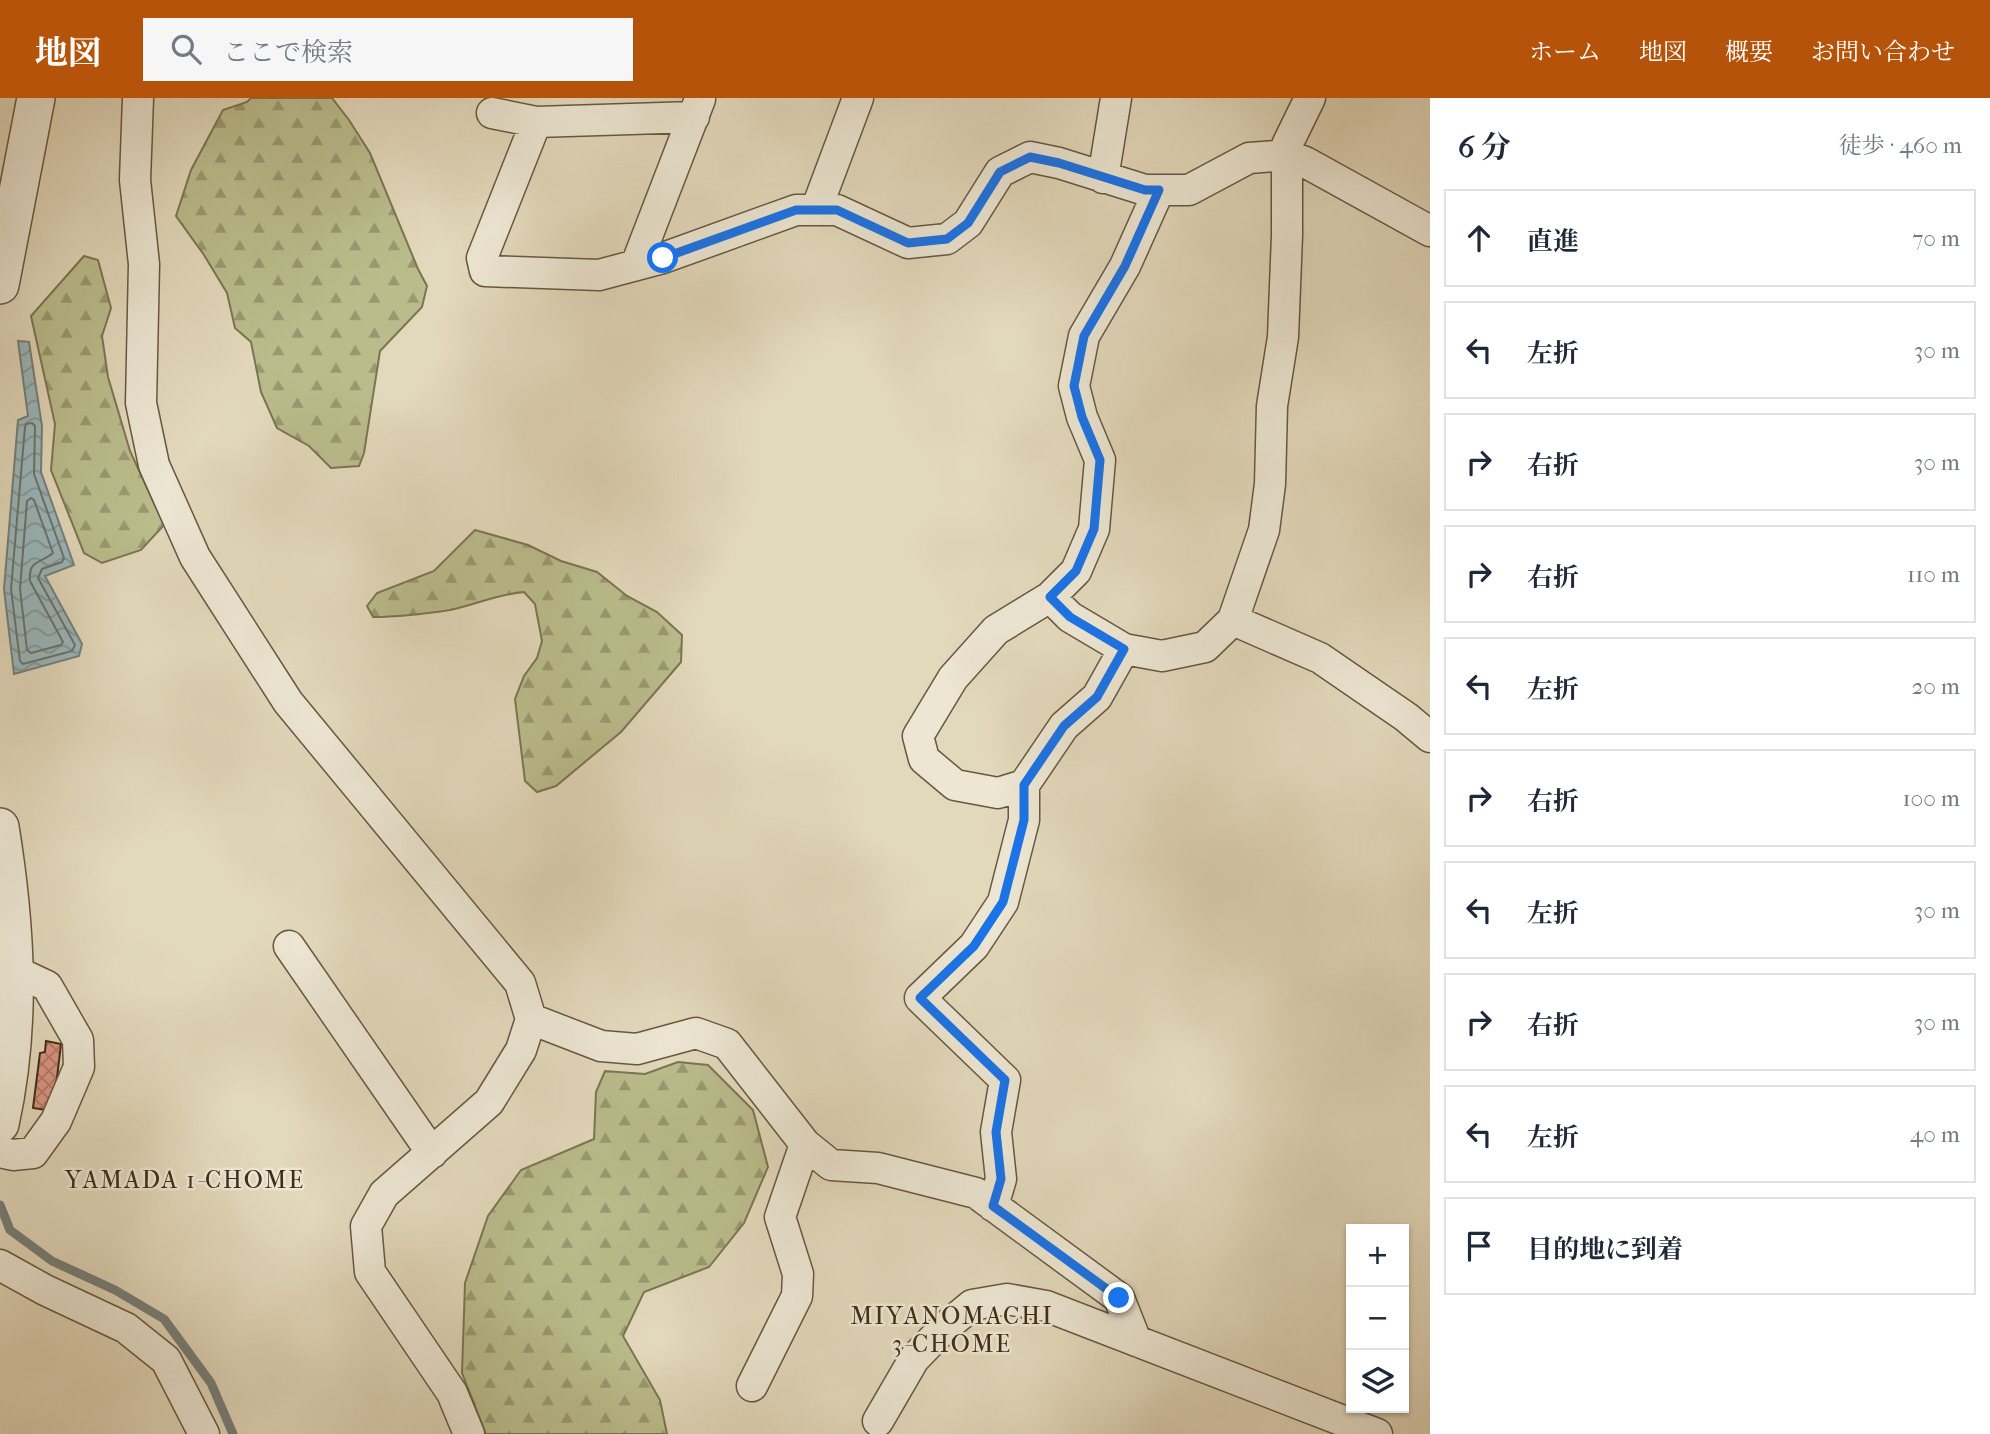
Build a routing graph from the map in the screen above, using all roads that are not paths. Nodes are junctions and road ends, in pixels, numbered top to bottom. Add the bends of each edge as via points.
1 (36, 98) edge
2 (138, 98) edge
3 (858, 98) edge
4 (1116, 98) edge
5 (1310, 98) edge
6 (697, 107) edge
7 (492, 113) dead end
8 (536, 122) junction
9 (1287, 155) junction
10 (1103, 178) junction
11 (1159, 190) junction
12 (816, 210) junction
13 (1430, 231) edge
14 (636, 265) junction
15 (0, 285) edge
16 (1050, 597) junction
17 (1233, 620) junction
18 (1124, 649) junction
19 (1430, 737) edge
20 (1024, 785) junction
21 (0, 827) edge
22 (289, 946) dead end
23 (8, 970) edge
24 (531, 1019) junction
25 (0, 1124) edge
26 (805, 1144) junction
27 (0, 1152) edge
28 (432, 1153) junction
29 (993, 1206) junction
30 (0, 1265) edge
31 (1136, 1341) junction
32 (752, 1387) dead end
33 (878, 1420) dead end
34 (204, 1434) edge
35 (469, 1434) edge
36 (1377, 1434) edge

1 - 15 street
2 - 24 street via 135,180 144,264 141,403 154,465 195,557 288,702 520,983
3 - 12 street
4 - 10 street
5 - 9 street via 1287,145
6 - 8 street
6 - 14 street
7 - 8 street
8 - 14 street via 482,258 485,271 599,275
9 - 11 street via 1249,158 1189,190
9 - 13 street
9 - 17 street via 1283,337 1272,406 1270,484 1264,530
10 - 11 street
10 - 12 street via 1030,157 1000,172 968,223 947,239 908,243 837,210
11 - 16 street via 1125,266 1084,336 1074,386 1100,460 1094,529 1076,571
12 - 14 street via 796,210
16 - 18 street via 1070,617
16 - 20 street via 996,631 953,678 918,736 924,759 955,785 998,793
17 - 18 street via 1205,647 1163,656
17 - 19 street via 1320,658
18 - 20 street via 1097,697 1064,726
20 - 29 street via 1024,820 1003,902 974,946 920,998 1005,1080 996,1132 1001,1179
21 - 23 street via 11,897
22 - 28 street
23 - 25 street via 15,1023
23 - 27 street via 47,985 78,1040 79,1067 56,1121 33,1153
24 - 26 street via 601,1046 637,1049 696,1033 727,1044
24 - 28 street via 521,1050 489,1102
26 - 29 street via 831,1165 877,1168 976,1193
26 - 32 street via 780,1217 798,1274 797,1296
28 - 35 street via 384,1194 366,1226 370,1272 452,1394
29 - 31 street via 1119,1298
30 - 34 street via 126,1328 166,1360
31 - 33 street via 1046,1306 1007,1298 972,1305 914,1359
31 - 36 street

